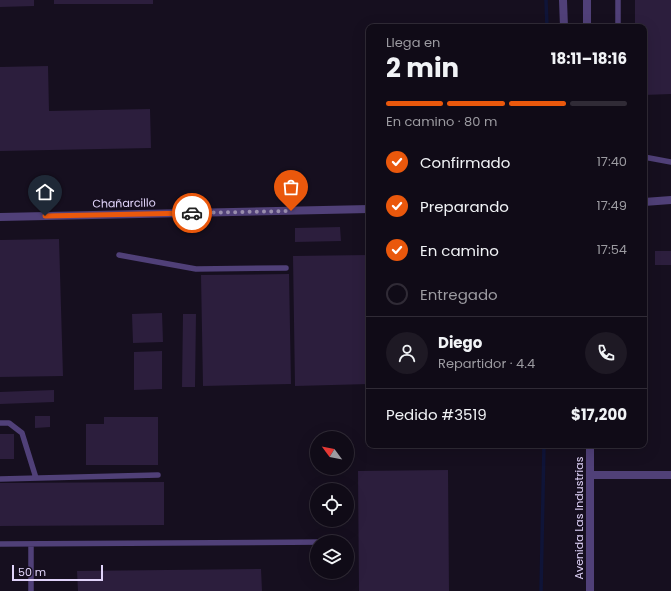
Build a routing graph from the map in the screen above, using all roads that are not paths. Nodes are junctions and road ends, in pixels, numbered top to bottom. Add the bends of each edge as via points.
1 (563, 0) edge
2 (587, 0) edge
3 (618, 0) edge
4 (564, 24) edge
5 (588, 24) edge
6 (618, 24) edge
7 (647, 158) edge
8 (671, 162) edge
9 (671, 200) edge
10 (647, 202) edge
11 (366, 209) edge
12 (0, 217) edge
13 (119, 255) dead end
14 (286, 268) dead end
15 (0, 423) edge
16 (590, 448) edge
17 (158, 475) dead end
18 (590, 475) junction
19 (671, 475) edge
20 (36, 478) junction
21 (0, 479) edge
22 (310, 542) edge
23 (0, 544) edge
24 (31, 544) junction
25 (31, 591) edge
26 (590, 591) edge

1 - 4 street
2 - 5 street
3 - 6 lane
7 - 8 lane
9 - 10 street
11 - 12 street, Chañarcillo
13 - 14 lane via 196,269
15 - 20 lane via 10,423 22,433
16 - 18 street, Avenida Las Industrias
17 - 20 lane
18 - 19 street
18 - 26 street, Avenida Las Industrias
20 - 21 lane
22 - 24 lane
23 - 24 lane
24 - 25 lane

